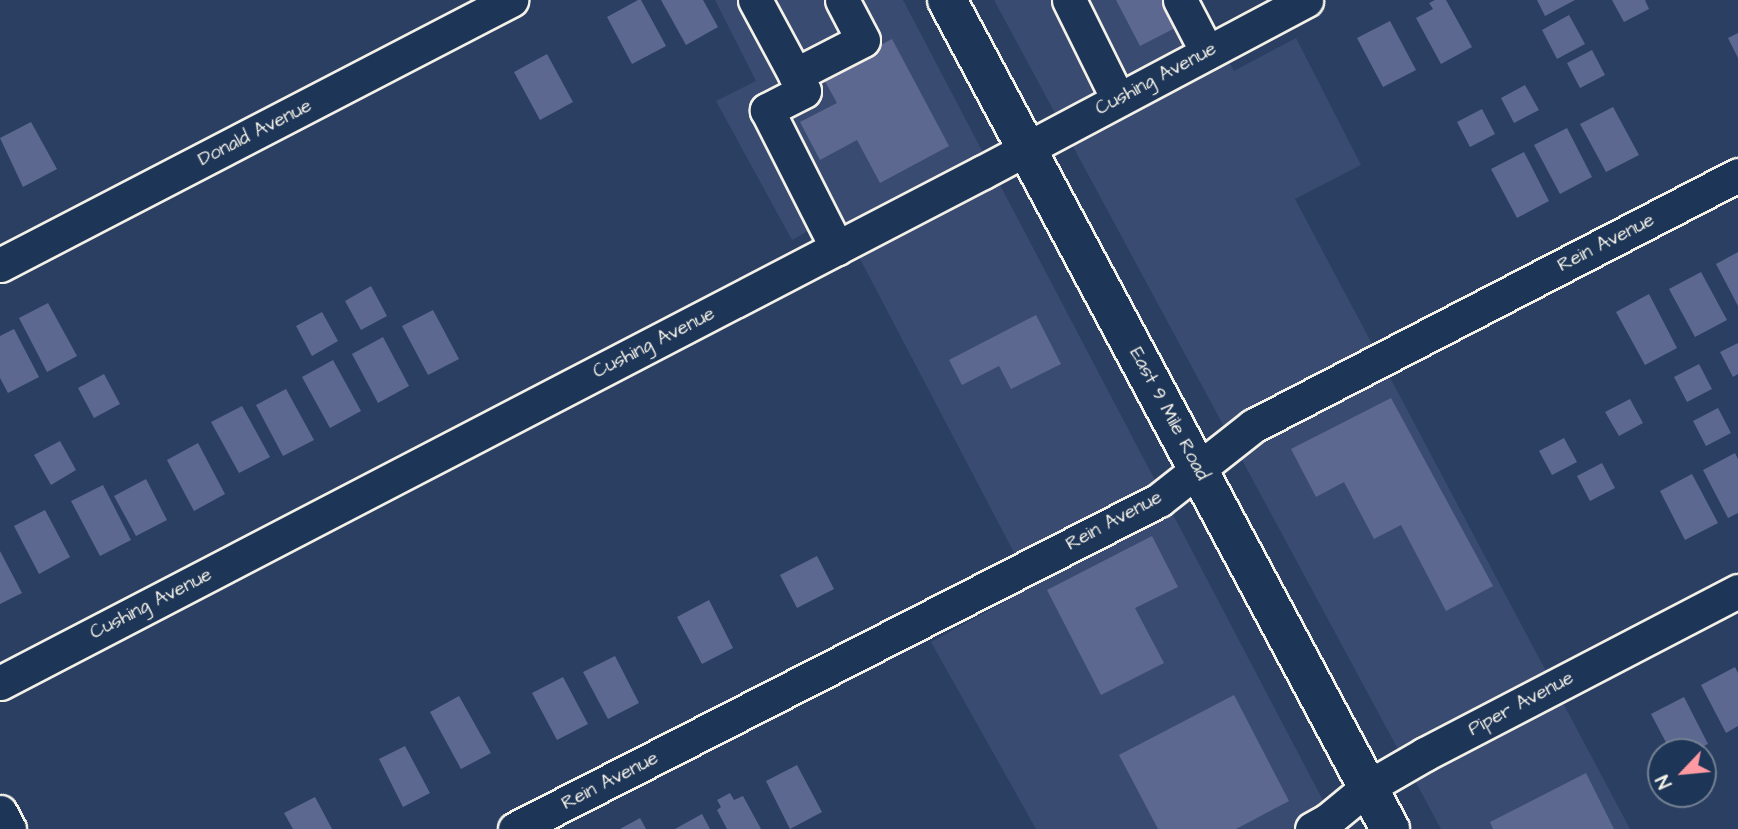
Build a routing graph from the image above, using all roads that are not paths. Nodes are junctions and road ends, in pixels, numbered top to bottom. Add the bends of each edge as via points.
1 (511, 0) edge
2 (755, 0) edge
3 (842, 0) edge
4 (947, 0) edge
5 (1069, 0) edge
6 (1180, 0) edge
7 (1306, 0) edge
8 (1207, 52) junction
9 (795, 75) junction
10 (1118, 99) junction
11 (1026, 149) junction
12 (1738, 175) edge
13 (836, 248) junction
14 (0, 265) edge
15 (1199, 469) junction
16 (1738, 591) edge
17 (0, 683) edge
18 (1368, 787) junction
19 (0, 812) edge
20 (9, 829) edge
21 (515, 829) edge
22 (1312, 829) edge
23 (1390, 829) edge

1 - 14 street, Donald Avenue
2 - 9 street
3 - 9 street via 863,40
4 - 11 main road, East 9 Mile Road
5 - 10 street
6 - 8 street
7 - 8 street, Cushing Avenue
8 - 10 street, Cushing Avenue
9 - 13 street via 804,91 767,110
10 - 11 street, Cushing Avenue
11 - 13 street, Cushing Avenue
11 - 15 main road, East 9 Mile Road
12 - 15 street, Rein Avenue via 1253,426
13 - 17 street, Cushing Avenue
15 - 18 main road, East 9 Mile Road
15 - 21 street, Rein Avenue via 1159,499
16 - 18 street, Piper Avenue
18 - 22 street, Piper Avenue
18 - 23 main road, East 9 Mile Road
19 - 20 street

